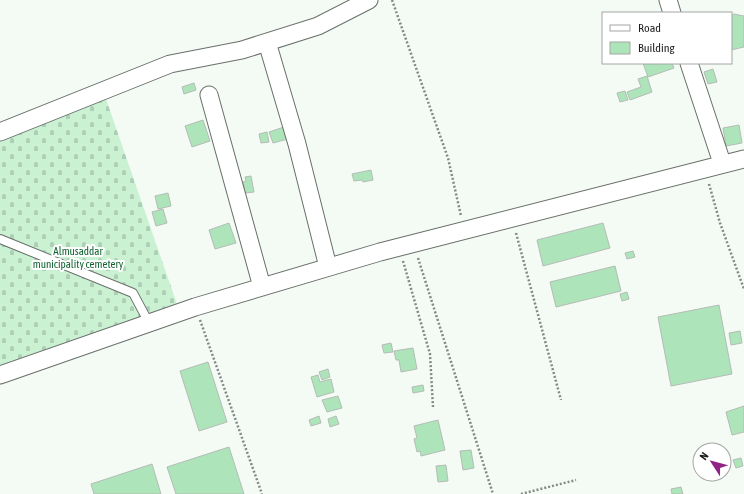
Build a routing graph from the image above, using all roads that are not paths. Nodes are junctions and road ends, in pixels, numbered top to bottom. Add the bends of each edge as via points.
1 (368, 0) edge
2 (668, 0) edge
3 (672, 12) edge
4 (267, 42) junction
5 (689, 64) edge
6 (209, 95) dead end
7 (0, 132) edge
8 (744, 159) edge
9 (722, 164) junction
10 (0, 239) edge
11 (328, 267) junction
12 (262, 287) junction
13 (149, 323) junction
14 (0, 375) edge

1 - 4 street via 318,26
2 - 3 street
4 - 7 street via 242,50 170,64
4 - 11 street via 297,144
5 - 9 street
6 - 12 street
8 - 9 street
9 - 11 street
10 - 13 lane via 133,293
11 - 12 street
12 - 13 street
13 - 14 street

